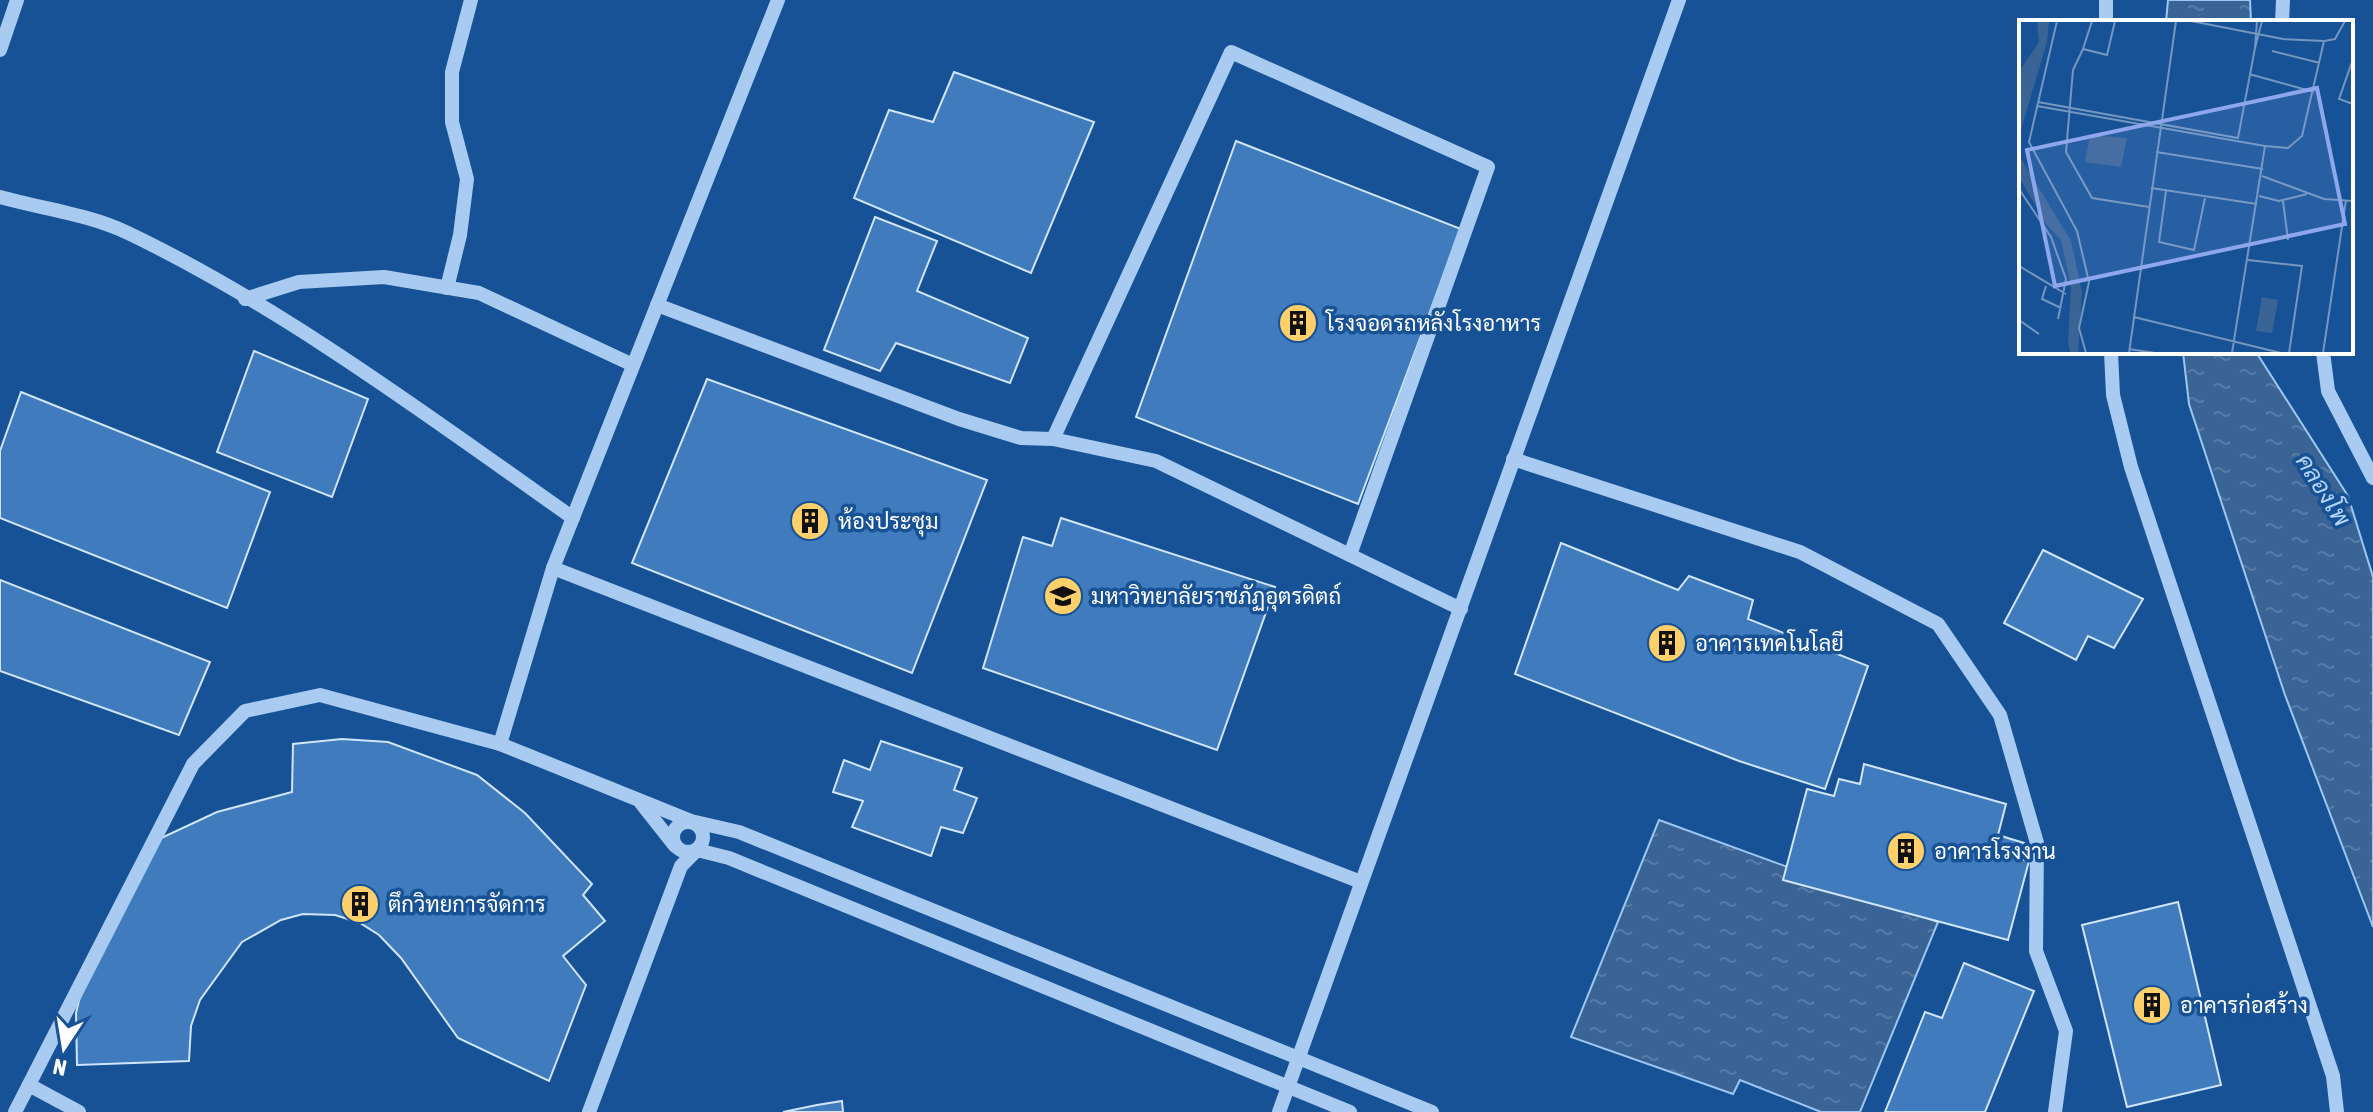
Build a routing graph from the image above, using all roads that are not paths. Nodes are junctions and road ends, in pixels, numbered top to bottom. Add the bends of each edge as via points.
1 (17, 0) edge
2 (471, 0) edge
3 (778, 0) edge
4 (1679, 0) edge
5 (2283, 0) edge
6 (2282, 20) edge
7 (0, 50) edge
8 (0, 197) edge
9 (447, 288) junction
10 (245, 299) junction
11 (657, 305) junction
12 (2111, 354) edge
13 (2323, 354) edge
14 (633, 365) junction
15 (1053, 439) junction
16 (1513, 459) junction
17 (2373, 478) edge
18 (573, 518) junction
19 (1350, 555) junction
20 (553, 568) junction
21 (1461, 609) junction
22 (500, 744) junction
23 (641, 802) junction
24 (691, 821) junction
25 (675, 843) junction
26 (697, 850) junction
27 (681, 866) junction
28 (1361, 882) junction
29 (1299, 1058) junction
30 (29, 1085) junction
31 (1289, 1087) junction
32 (15, 1112) edge
33 (79, 1112) edge
34 (589, 1112) edge
35 (1279, 1112) edge
36 (1350, 1112) edge
37 (1432, 1112) edge
38 (2055, 1112) edge
39 (2337, 1112) edge

1 - 7 street
2 - 9 street via 452,72 452,122 467,179
3 - 11 street
4 - 16 street
5 - 6 street
8 - 10 street via 87,217 127,233
9 - 10 street via 384,277 299,282
9 - 14 street via 479,293
10 - 18 street
11 - 14 street
11 - 15 street via 959,419 1021,438
12 - 39 street via 2113,395 2131,467 2333,1076
13 - 17 street via 2328,391
14 - 18 street
15 - 19 street via 1156,461
15 - 19 street via 1231,52 1488,167
16 - 21 street
16 - 38 street via 1800,552 1938,624 2000,715 2037,843 2036,951 2066,1031
18 - 20 street
19 - 21 street
20 - 22 street
20 - 28 street
21 - 28 street
22 - 23 street
22 - 30 street via 320,695 245,711 193,764
23 - 24 street
23 - 25 street
24 - 25 street via 679,825
24 - 26 street via 701,831
24 - 29 street via 739,832
25 - 26 street via 683,852
25 - 27 street
26 - 27 street
26 - 31 street via 729,858
27 - 34 street
28 - 29 street
29 - 31 street
29 - 37 street
30 - 32 street
30 - 33 street
31 - 35 street
31 - 36 street

